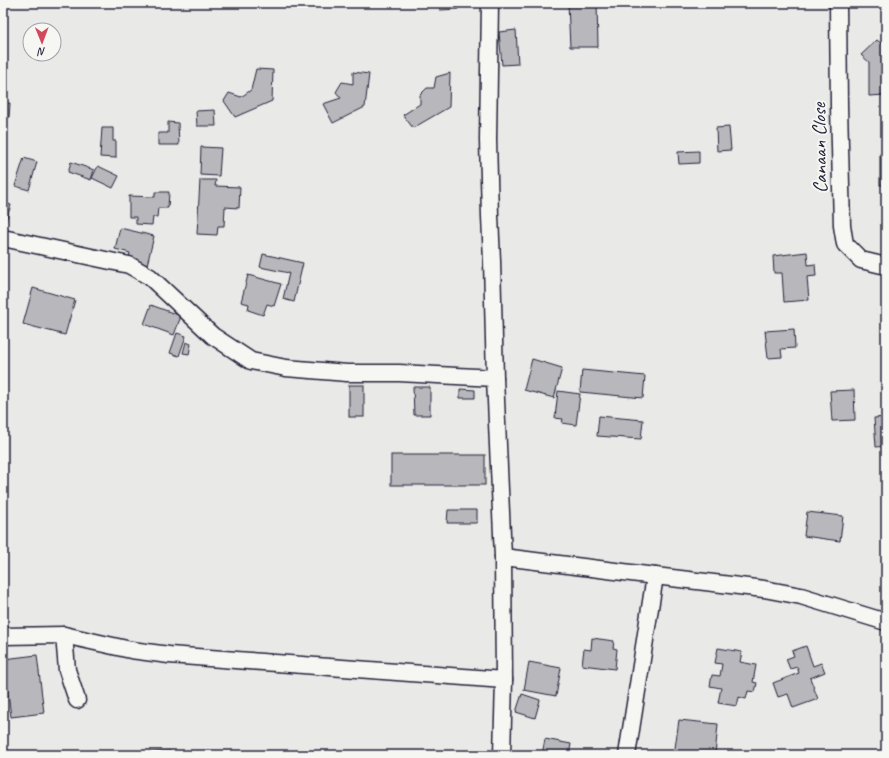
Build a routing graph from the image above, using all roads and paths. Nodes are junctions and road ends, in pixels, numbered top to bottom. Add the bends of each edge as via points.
1 (490, 3) edge
2 (838, 3) edge
3 (3, 238) edge
4 (886, 266) edge
5 (495, 378) junction
6 (504, 557) junction
7 (655, 576) junction
8 (886, 622) edge
9 (64, 635) junction
10 (3, 636) edge
11 (504, 680) junction
12 (77, 700) dead end
13 (502, 755) edge
14 (628, 755) edge

1 - 5 street via 488,140
2 - 4 street, Canaan Close via 842,226 845,244 861,260
3 - 5 street via 128,265 150,277 213,336 251,361 286,368 347,373
5 - 6 street
6 - 7 street
6 - 11 street
7 - 8 street via 764,588 801,596
7 - 14 street
9 - 10 street
9 - 11 street via 131,650 169,655
9 - 12 street via 67,670
11 - 13 street

